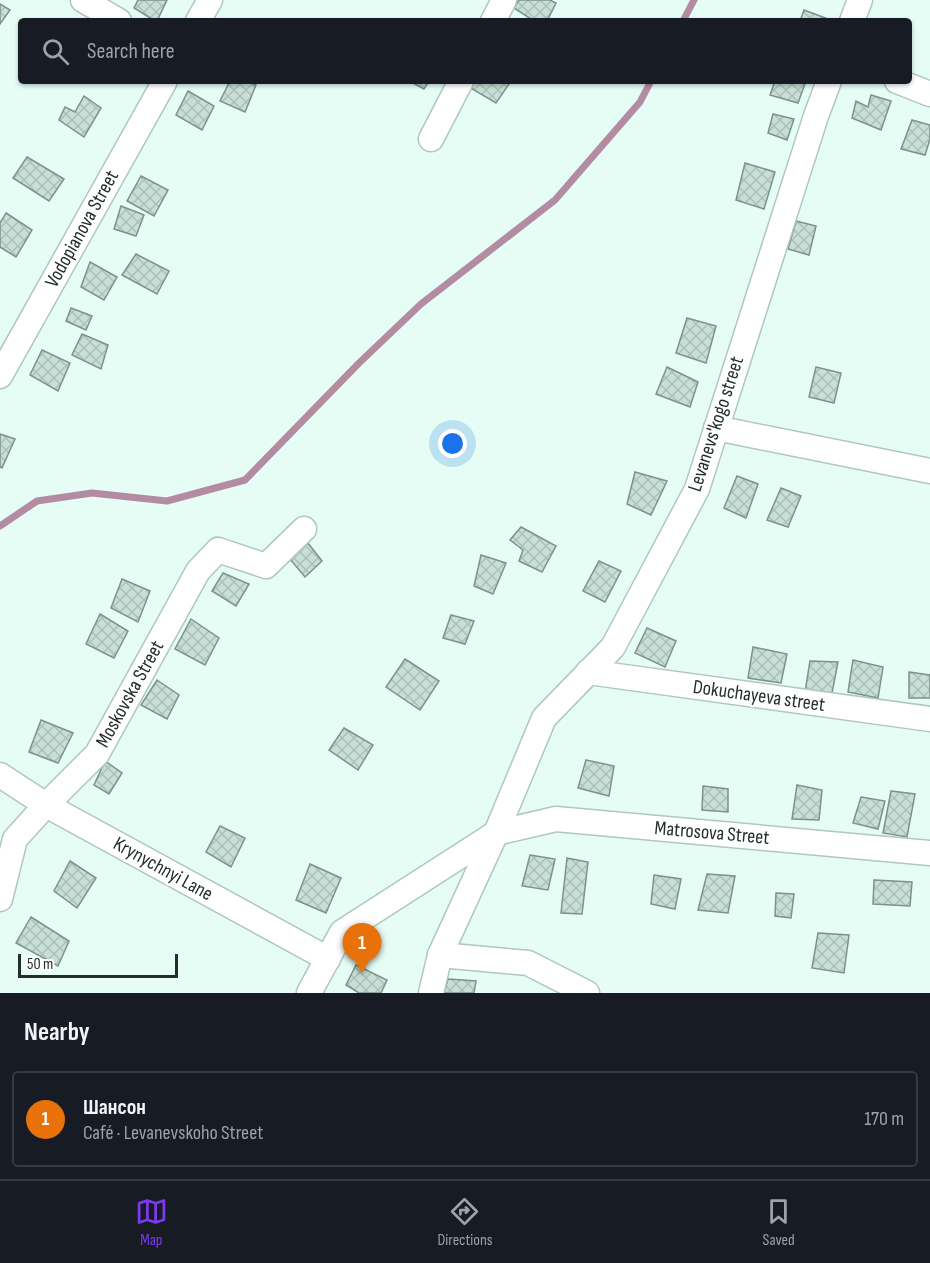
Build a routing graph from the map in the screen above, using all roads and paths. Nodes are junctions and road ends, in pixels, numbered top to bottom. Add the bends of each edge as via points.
1 (83, 0) edge
2 (210, 0) edge
3 (504, 0) edge
4 (860, 0) edge
5 (114, 18) edge
6 (200, 18) edge
7 (495, 18) edge
8 (853, 18) edge
9 (163, 84) edge
10 (459, 84) edge
11 (828, 84) edge
12 (905, 84) edge
13 (930, 94) edge
14 (431, 138) dead end
15 (0, 376) edge
16 (716, 428) junction
17 (930, 471) edge
18 (304, 529) dead end
19 (588, 672) junction
20 (930, 719) edge
21 (0, 775) edge
22 (46, 805) junction
23 (496, 832) junction
24 (930, 853) edge
25 (0, 899) edge
26 (440, 955) junction
27 (327, 959) junction
28 (309, 993) edge
29 (431, 993) edge
30 (587, 993) edge

1 - 5 street
2 - 6 street
3 - 7 street
4 - 8 street
9 - 15 street, Vodopianova Street
10 - 14 street
11 - 16 street, Levanevs'kogo street
12 - 13 street
16 - 17 street
16 - 19 street, Levanevs'kogo street via 697,489 613,646
18 - 22 street, Moskovska Street via 266,566 219,550 198,571 97,754
19 - 20 street, Dokuchayeva street
19 - 23 street, Levanevs'kogo street via 544,718
21 - 22 street, Krynychnyi Lane
22 - 25 street, Moskovska Street via 15,839
22 - 27 street, Krynychnyi Lane
23 - 24 street, Matrosova Street via 556,819
23 - 26 street, Levanevs'kogo street
23 - 27 street via 342,932
26 - 29 street, Levanevs'kogo street
26 - 30 street via 528,963
27 - 28 street

